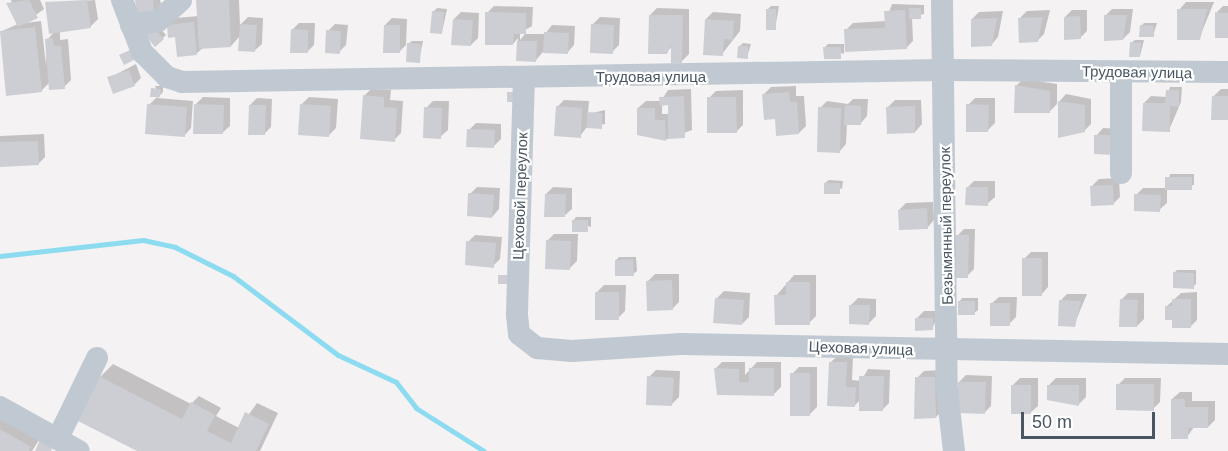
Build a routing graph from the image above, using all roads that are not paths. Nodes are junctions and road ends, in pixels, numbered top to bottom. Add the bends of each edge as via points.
1 (122, 0) edge
2 (181, 0) edge
3 (942, 0) edge
4 (130, 26) junction
5 (944, 70) junction
6 (1228, 72) edge
7 (1121, 74) junction
8 (524, 77) junction
9 (1120, 173) dead end
10 (516, 315) joint
11 (947, 351) junction
12 (1228, 354) edge
13 (97, 358) dead end
14 (0, 407) edge
15 (58, 438) junction
16 (79, 451) edge
17 (954, 451) edge

1 - 4 street, Трудовая улица
2 - 4 street via 158,21
3 - 5 street, Безымянный переулок
4 - 8 street, Трудовая улица via 151,65 182,82
5 - 7 street, Трудовая улица
5 - 8 street, Трудовая улица
5 - 11 street, Безымянный переулок
6 - 7 street, Трудовая улица
7 - 9 street
8 - 10 street, Цеховой переулок
10 - 11 street, Цеховая улица via 519,334 551,351 681,344
11 - 12 street, Цеховая улица
11 - 17 street, Безымянный переулок
13 - 15 street
14 - 15 street
15 - 16 street

